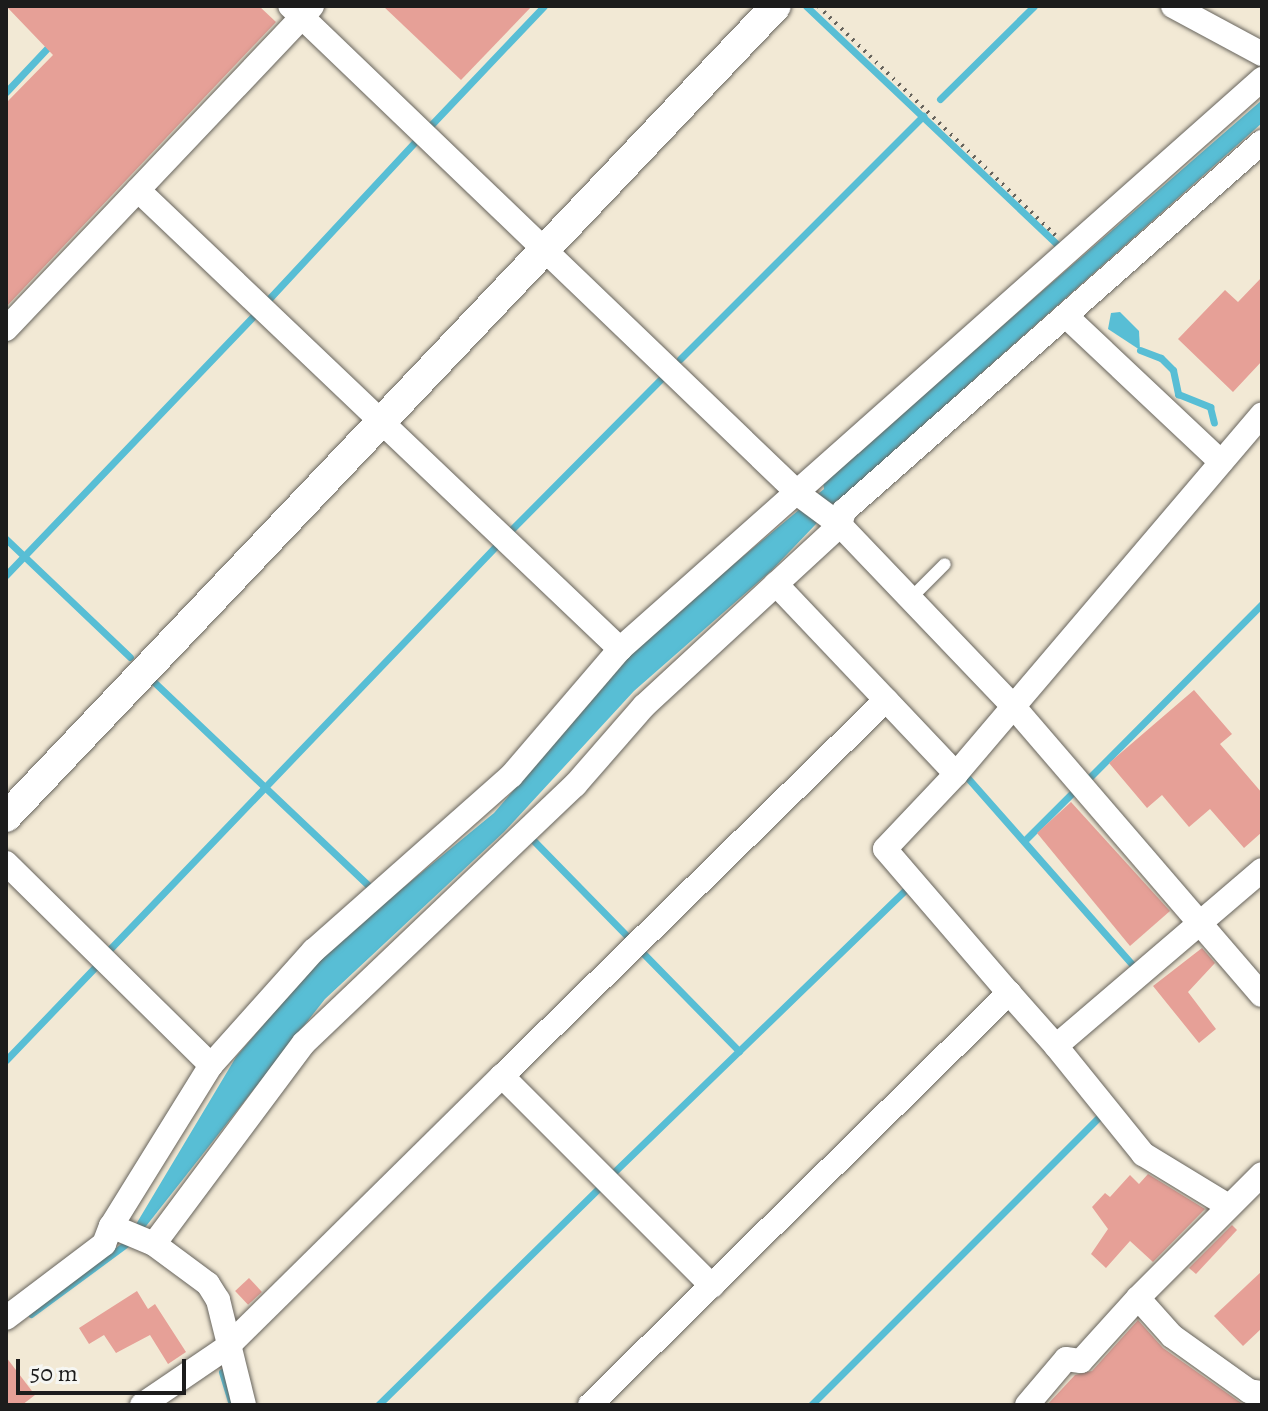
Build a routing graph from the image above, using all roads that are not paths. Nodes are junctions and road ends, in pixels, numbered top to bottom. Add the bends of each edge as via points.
1 (776, 6) edge
2 (1173, 6) edge
3 (301, 10) edge
4 (1262, 54) edge
5 (1262, 79) edge
6 (1262, 142) edge
7 (138, 190) junction
8 (544, 250) junction
9 (1066, 316) junction
10 (6, 329) edge
11 (1262, 414) edge
12 (382, 422) junction
13 (1221, 462) junction
14 (798, 493) junction
15 (835, 521) junction
16 (945, 564) dead end
17 (776, 584) junction
18 (910, 599) junction
19 (620, 649) junction
20 (886, 700) junction
21 (1013, 706) junction
22 (956, 774) junction
23 (6, 817) edge
24 (6, 863) edge
25 (1262, 870) edge
26 (1199, 923) junction
27 (1009, 993) junction
28 (1262, 995) edge
29 (1056, 1046) junction
30 (211, 1065) junction
31 (502, 1076) junction
32 (1262, 1174) edge
33 (1227, 1205) junction
34 (115, 1228) junction
35 (148, 1242) junction
36 (712, 1286) junction
37 (1138, 1298) junction
38 (6, 1318) edge
39 (226, 1348) junction
40 (1250, 1397) edge
41 (142, 1405) edge
42 (244, 1405) edge
43 (590, 1405) edge
44 (1027, 1405) edge

1 - 8 street
2 - 4 street
3 - 7 street
3 - 8 street
5 - 14 street
6 - 9 street
7 - 10 street
7 - 12 street
8 - 12 street
8 - 14 street
9 - 13 street
9 - 15 street
11 - 13 street
12 - 19 street
12 - 23 street
13 - 21 street
14 - 15 street
14 - 19 street
15 - 17 street
15 - 18 street
16 - 18 lane
17 - 20 street
17 - 35 street via 644,706 575,785 452,907 304,1043
18 - 21 street
19 - 30 street via 511,776 314,950
20 - 22 street
20 - 31 street
21 - 22 street
21 - 26 street
22 - 27 street via 885,849
24 - 30 street
25 - 26 street
26 - 28 street
26 - 29 street
27 - 29 street
27 - 36 street
29 - 33 street via 1143,1154
30 - 34 street
31 - 36 street
31 - 39 street
32 - 33 street
33 - 37 street
34 - 35 street
34 - 38 street via 104,1244
35 - 39 street via 208,1284 218,1300
36 - 43 street
37 - 40 street via 1172,1336
37 - 44 street via 1081,1361 1066,1359
39 - 41 street
39 - 42 street

